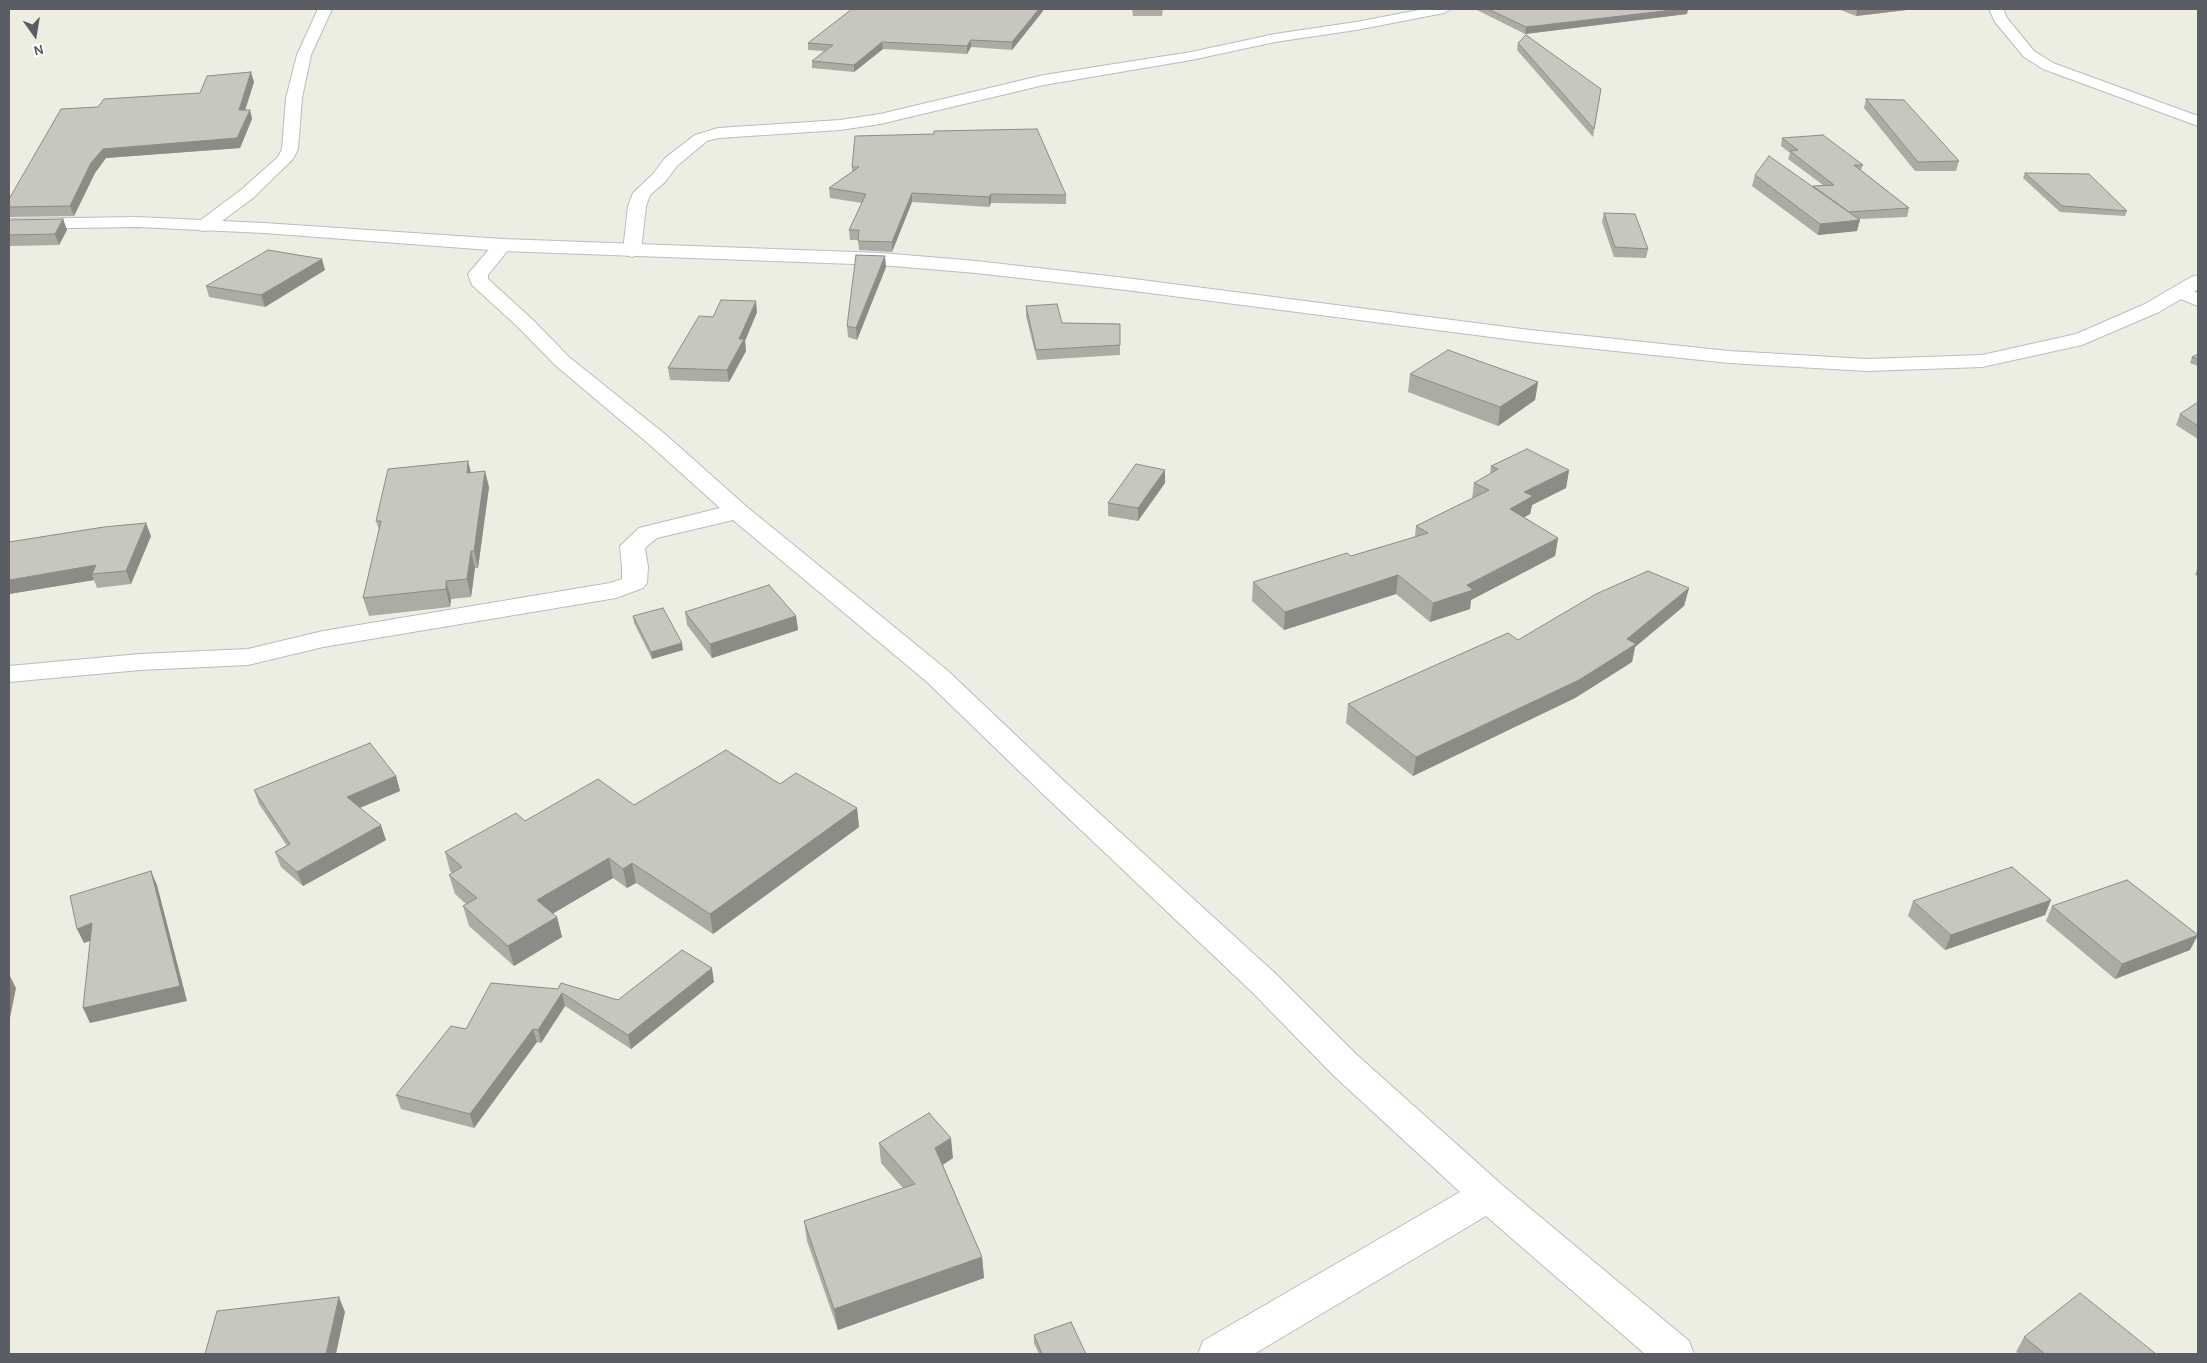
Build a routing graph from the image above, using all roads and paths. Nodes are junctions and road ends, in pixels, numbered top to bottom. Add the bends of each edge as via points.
1 (324, 9) edge
2 (1444, 9) edge
3 (1996, 9) edge
4 (2198, 121) edge
5 (9, 224) edge
6 (204, 226) junction
7 (503, 245) junction
8 (632, 251) junction
9 (2198, 281) edge
10 (2180, 292) junction
11 (2198, 300) edge
12 (738, 512) junction
13 (9, 674) edge
14 (1488, 1195) junction
15 (1218, 1354) edge
16 (1674, 1354) edge

1 - 6 street via 298,78 291,144 285,160
2 - 8 street via 1044,80 880,119 840,125 718,133 701,138 671,162 642,193 637,206
3 - 4 street via 2000,19 2029,54 2048,66
5 - 6 street via 137,222
6 - 7 street
7 - 8 street
7 - 12 street via 478,274 478,281 483,287 525,323 562,362 658,440
8 - 10 street via 881,259 976,267 1530,336 1729,357 1867,365 1982,361 2082,339
9 - 10 street
10 - 11 street
12 - 13 street via 648,532 632,546 634,583 616,590 324,639 248,657 140,662
12 - 14 street via 937,676 1265,984 1345,1065
14 - 15 street
14 - 16 street

